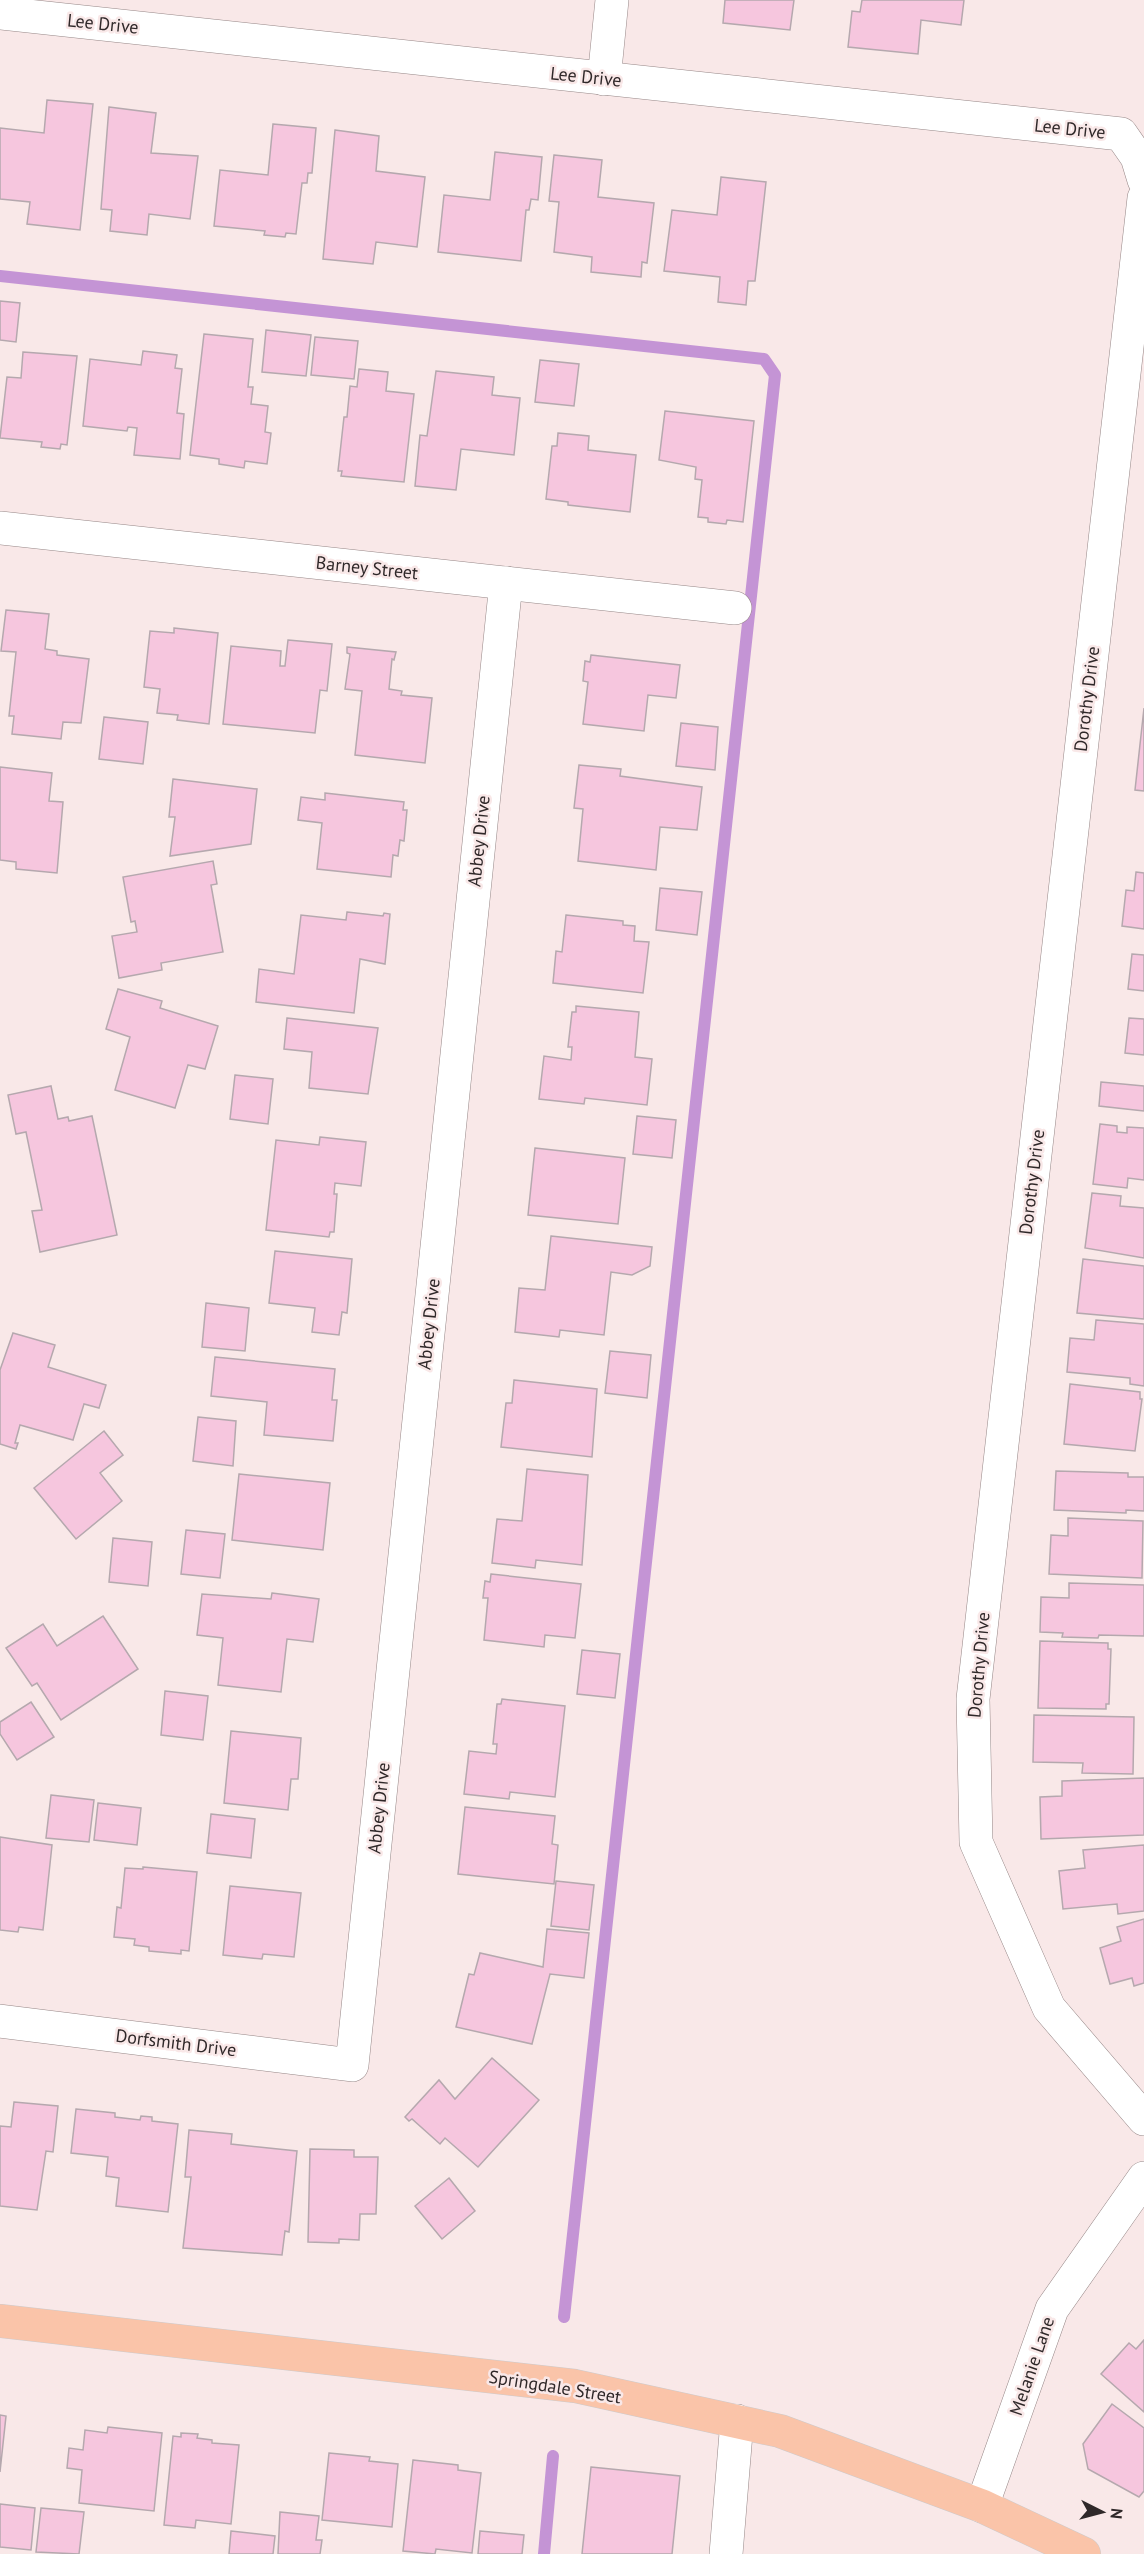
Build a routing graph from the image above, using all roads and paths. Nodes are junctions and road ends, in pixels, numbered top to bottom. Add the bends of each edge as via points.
1 (612, 0) edge
2 (0, 13) edge
3 (604, 79) junction
4 (1144, 180) edge
5 (1144, 198) edge
6 (0, 528) edge
7 (506, 583) junction
8 (735, 608) dead end
9 (0, 2021) edge
10 (352, 2065) joint
11 (1144, 2119) edge
12 (1144, 2178) edge
13 (0, 2321) edge
14 (736, 2421) junction
15 (982, 2506) junction
16 (726, 2554) edge
17 (1084, 2554) edge

1 - 3 street
2 - 3 street, Lee Drive
3 - 4 street, Lee Drive via 1121,134 1137,157
5 - 11 street, Dorothy Drive via 973,1699 976,1842 1049,2008
6 - 7 street, Barney Street
7 - 8 street, Barney Street
7 - 10 street, Abbey Drive
9 - 10 street, Dorfsmith Drive
12 - 15 street, Melanie Lane via 1052,2309
13 - 14 main road, Springdale Street via 575,2386
14 - 15 main road, Springdale Street via 780,2431
14 - 16 street
15 - 17 main road, Springdale Street

